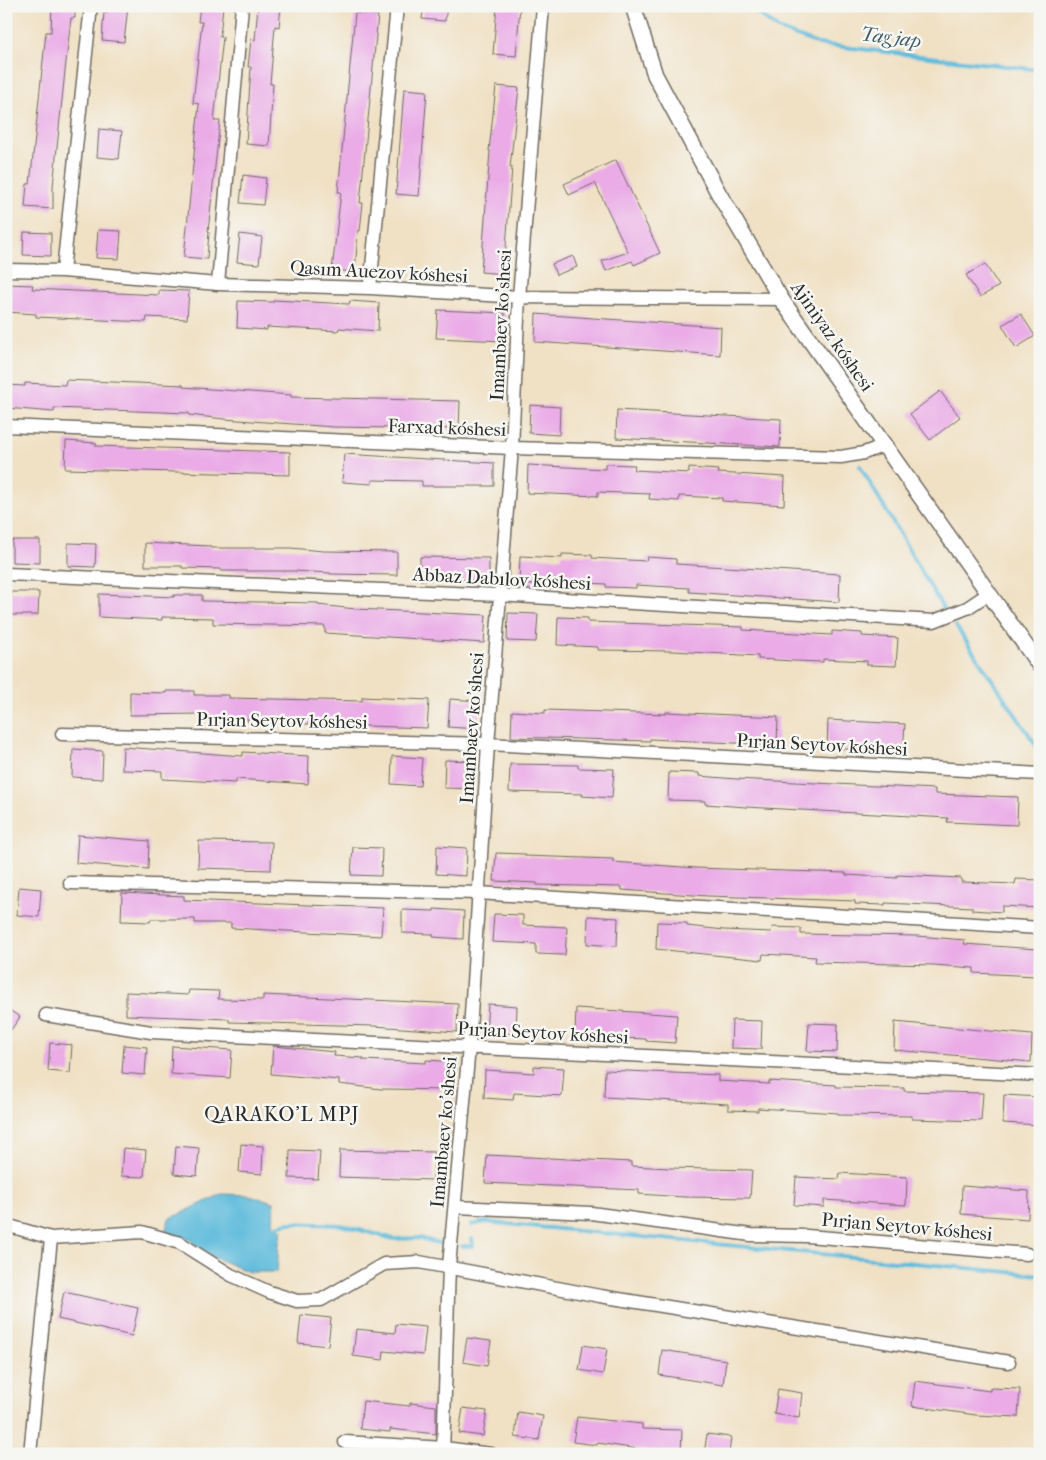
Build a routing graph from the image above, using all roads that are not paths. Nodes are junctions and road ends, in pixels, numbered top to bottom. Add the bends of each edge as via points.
1 (91, 6) edge
2 (242, 6) edge
3 (397, 6) edge
4 (543, 6) edge
5 (633, 6) edge
6 (6, 270) edge
7 (64, 271) junction
8 (218, 284) junction
9 (370, 288) junction
10 (519, 297) junction
11 (782, 299) junction
12 (6, 426) edge
13 (885, 445) junction
14 (512, 448) junction
15 (6, 574) edge
16 (988, 594) junction
17 (499, 595) junction
18 (1040, 666) edge
19 (62, 734) dead end
20 (488, 744) junction
21 (1040, 774) edge
22 (70, 883) dead end
23 (478, 893) junction
24 (1040, 928) edge
25 (46, 1015) dead end
26 (469, 1047) junction
27 (1040, 1075) edge
28 (456, 1207) junction
29 (6, 1225) edge
30 (51, 1238) junction
31 (1027, 1254) dead end
32 (449, 1266) junction
33 (1008, 1362) dead end
34 (345, 1442) dead end
35 (444, 1451) edge
36 (30, 1454) edge
37 (491, 1454) edge

1 - 7 street
2 - 8 street
3 - 9 street
4 - 10 street, Imambaev ko'shesi
5 - 11 street, Ajiniyaz kóshesi via 655,75 719,194
6 - 7 street, Qasım Auezov kóshesi
7 - 8 street, Qasım Auezov kóshesi
8 - 9 street, Qasım Auezov kóshesi
9 - 10 street, Qasım Auezov kóshesi
10 - 11 street, Qasım Auezov kóshesi
10 - 14 street, Imambaev ko'shesi
11 - 13 street, Ajiniyaz kóshesi
12 - 14 street, Farxad kóshesi
13 - 14 street, Farxad kóshesi via 864,454 841,457
13 - 16 street, Ajiniyaz kóshesi
14 - 17 street, Imambaev ko'shesi
15 - 17 street, Abbaz Dabılov kóshesi
16 - 17 street, Abbaz Dabılov kóshesi via 967,608 934,621
16 - 18 street, Ajiniyaz kóshesi
17 - 20 street, Imambaev ko'shesi
19 - 20 street, Pırjan Seytov kóshesi
20 - 21 street, Pırjan Seytov kóshesi
20 - 23 street, Imambaev ko'shesi
22 - 23 street
23 - 24 street
23 - 26 street, Imambaev ko'shesi
25 - 26 street, Pırjan Seytov kóshesi via 152,1032
26 - 27 street, Pırjan Seytov kóshesi
26 - 28 street, Imambaev ko'shesi
28 - 31 street, Pırjan Seytov kóshesi via 591,1213 751,1235 808,1236
28 - 32 street, Imambaev ko'shesi
29 - 30 street
30 - 32 street via 142,1232 180,1244 231,1275 297,1301 321,1300 384,1264 419,1262
30 - 36 street
32 - 33 street via 600,1296
32 - 35 street, Imambaev ko'shesi
34 - 35 street
35 - 37 street

